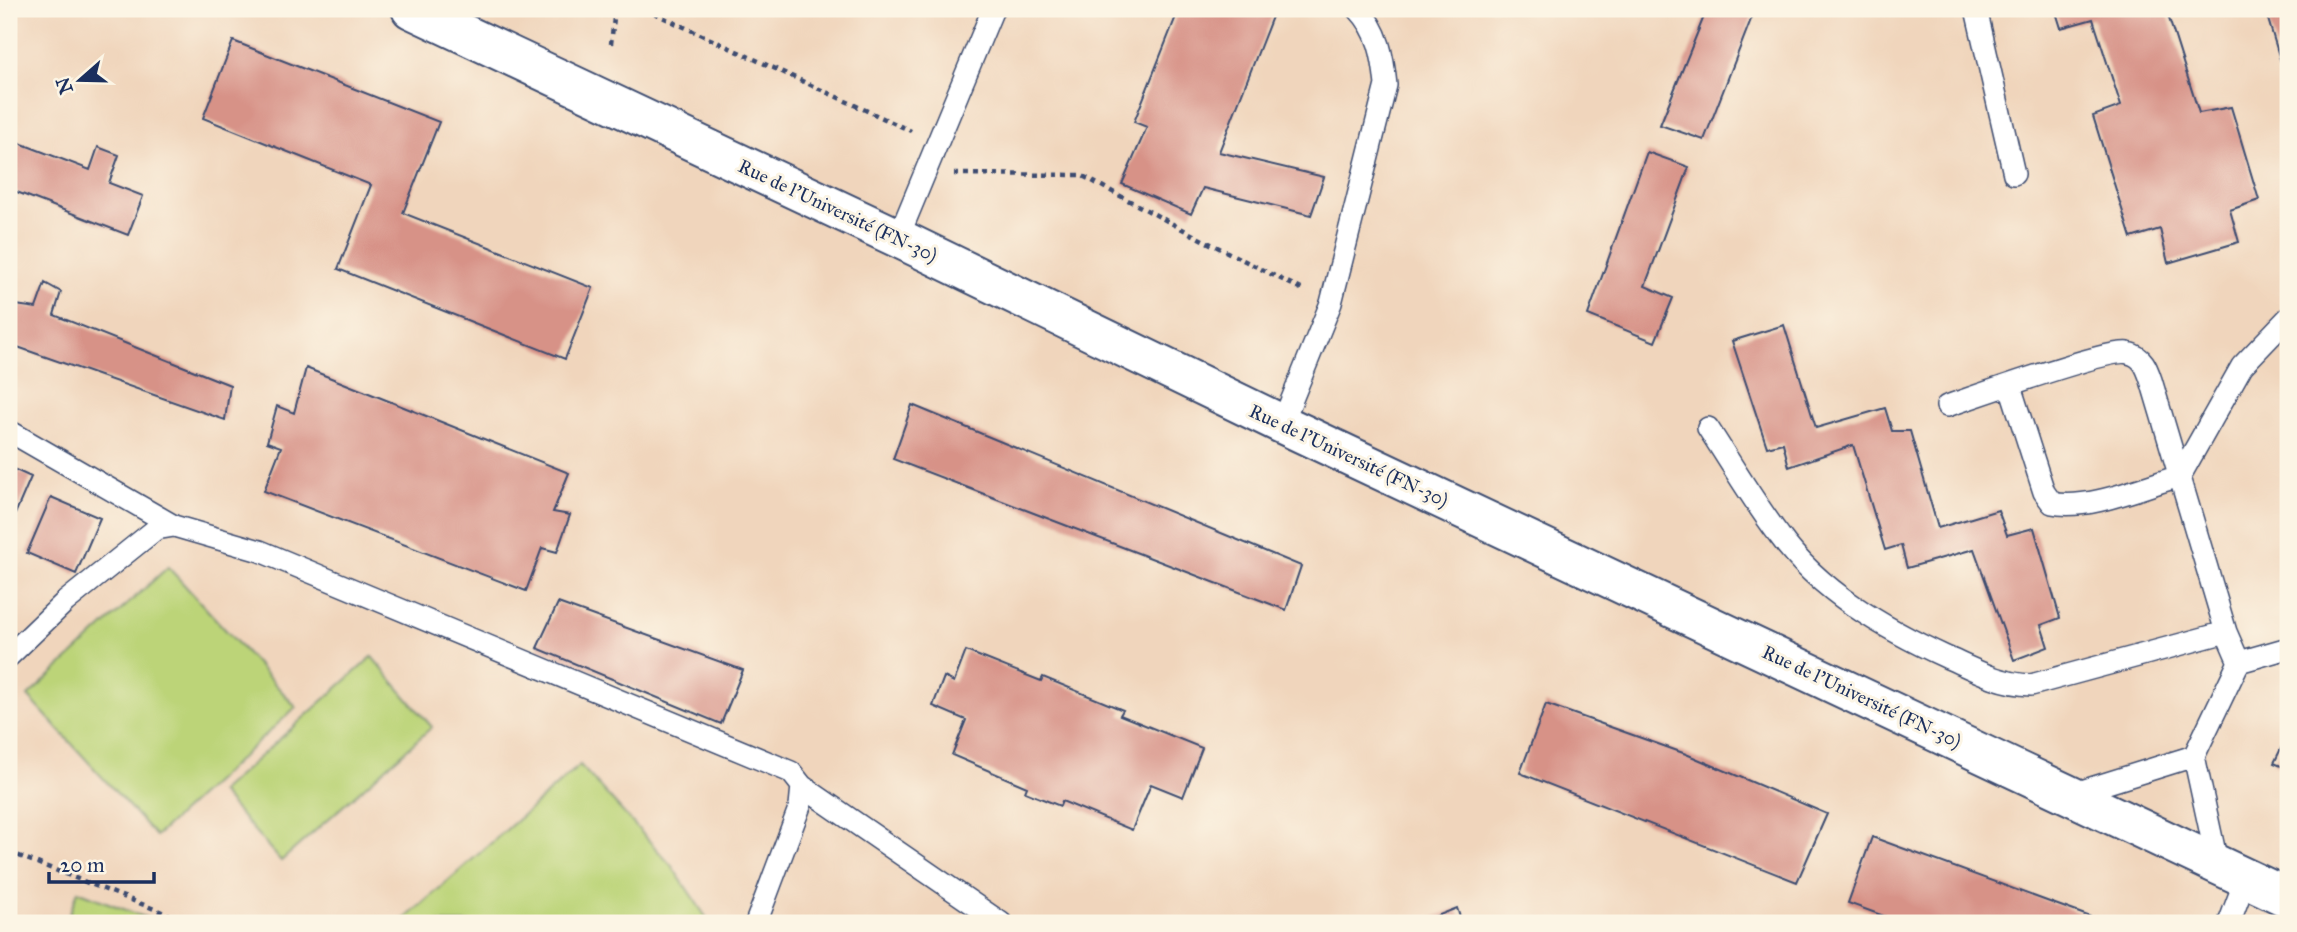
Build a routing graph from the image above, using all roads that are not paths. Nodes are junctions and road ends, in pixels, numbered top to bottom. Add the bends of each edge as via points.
1 (411, 9) edge
2 (993, 9) edge
3 (1358, 9) edge
4 (1976, 9) edge
5 (2014, 174) dead end
6 (898, 238) junction
7 (2288, 318) edge
8 (2010, 386) junction
9 (1947, 406) dead end
10 (1282, 424) junction
11 (1708, 428) dead end
12 (9, 430) edge
13 (2180, 476) junction
14 (174, 526) junction
15 (2226, 632) junction
16 (2288, 648) edge
17 (9, 656) edge
18 (2239, 662) junction
19 (2194, 756) junction
20 (802, 786) junction
21 (2072, 794) junction
22 (2232, 870) junction
23 (2288, 898) edge
24 (756, 923) edge
25 (1001, 923) edge
26 (2229, 923) edge

1 - 6 street, Rue de l'Université (FN-30)
2 - 6 lane
3 - 10 lane via 1372,24 1383,56 1386,85 1331,303
4 - 5 lane
6 - 10 street, Rue de l'Université (FN-30)
7 - 13 lane via 2242,366
8 - 9 lane
8 - 13 lane via 2044,492 2052,503 2086,503
8 - 13 lane via 2117,354 2139,357 2151,380
10 - 21 street, Rue de l'Université (FN-30)
11 - 15 lane via 1779,536 1861,612 1892,633 2009,685 2032,685
12 - 14 lane
13 - 15 lane
14 - 17 lane via 145,536
14 - 20 lane via 272,556 791,772
15 - 18 lane
16 - 18 lane
18 - 19 lane
19 - 21 lane
19 - 22 lane
20 - 24 lane via 800,806
20 - 25 lane
21 - 22 street, Rue de l'Université (FN-30)
22 - 23 street, Rue de l'Université (FN-30)
22 - 26 lane

